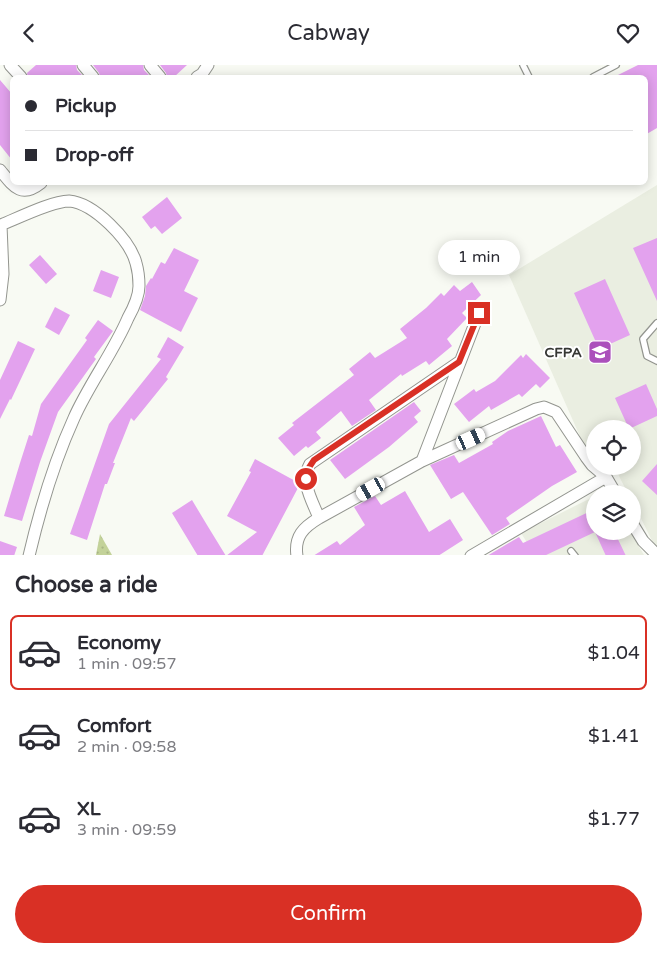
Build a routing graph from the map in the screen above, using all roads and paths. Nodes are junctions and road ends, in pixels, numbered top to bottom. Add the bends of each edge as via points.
1 (10, 65) edge
2 (83, 65) edge
3 (150, 65) edge
4 (208, 65) edge
5 (616, 65) edge
6 (19, 75) edge
7 (91, 75) edge
8 (158, 75) edge
9 (200, 75) edge
10 (596, 75) edge
11 (0, 170) edge
12 (10, 182) edge
13 (12, 185) edge
14 (38, 185) edge
15 (1, 222) edge
16 (0, 300) edge
17 (479, 313) dead end
18 (657, 323) edge
19 (657, 361) edge
20 (459, 362) junction
21 (422, 461) junction
22 (606, 477) junction
23 (611, 485) edge
24 (319, 517) junction
25 (641, 538) edge
26 (489, 551) edge
27 (29, 555) edge
28 (297, 555) edge
29 (471, 555) edge
30 (657, 555) edge

1 - 6 street
2 - 7 street
3 - 8 street
4 - 9 street
5 - 10 lane
11 - 12 street
13 - 14 street via 23,190
15 - 16 street via 3,274
15 - 27 street via 69,201 87,207 108,223 126,244 136,263 139,287 123,330 74,416 57,457
17 - 20 street
18 - 19 lane via 643,339 647,357
20 - 21 street
20 - 24 street via 310,464 306,485
21 - 22 street via 544,407 556,412 586,457
21 - 24 street
22 - 23 street
22 - 26 street
24 - 28 street via 301,533
25 - 30 street
26 - 29 street

